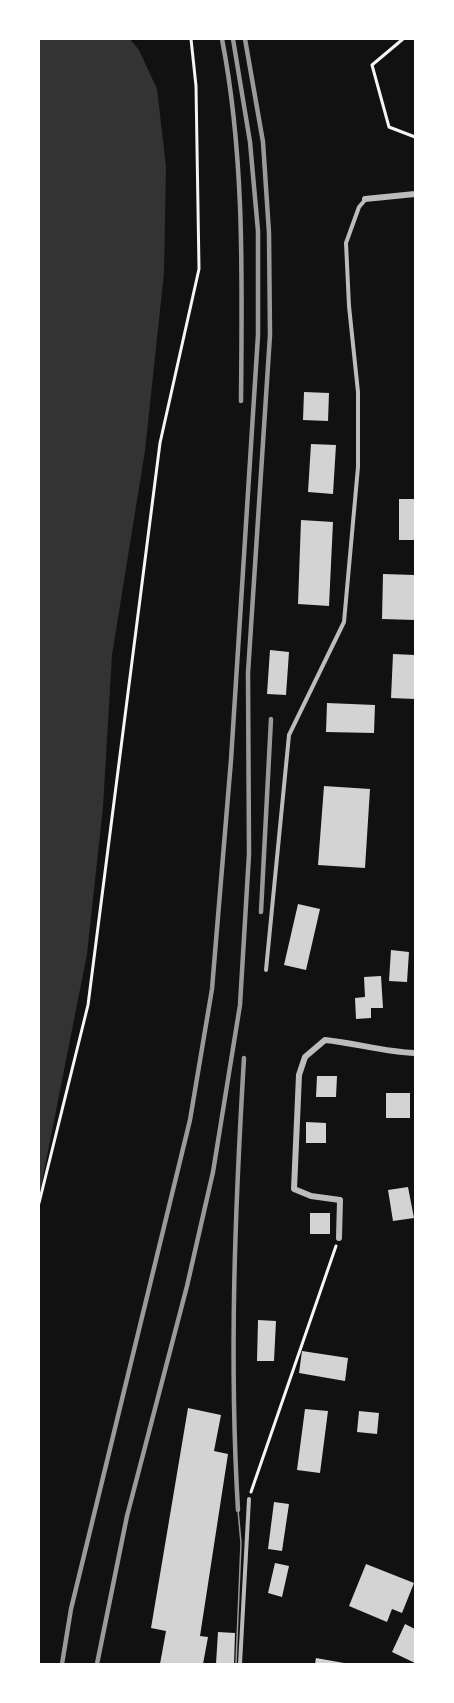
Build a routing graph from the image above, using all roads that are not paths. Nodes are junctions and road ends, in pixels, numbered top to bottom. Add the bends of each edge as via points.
1 (415, 194) edge
2 (365, 199) joint
3 (266, 970) dead end
4 (415, 1053) edge
5 (339, 1238) road end
6 (249, 1499) road end
7 (240, 1664) edge

1 - 2 street
2 - 3 lane via 358,207 346,243 358,392 358,456 344,622 288,735
4 - 5 street via 385,1052 325,1040 306,1057 299,1075 294,1189 340,1200
6 - 7 lane

